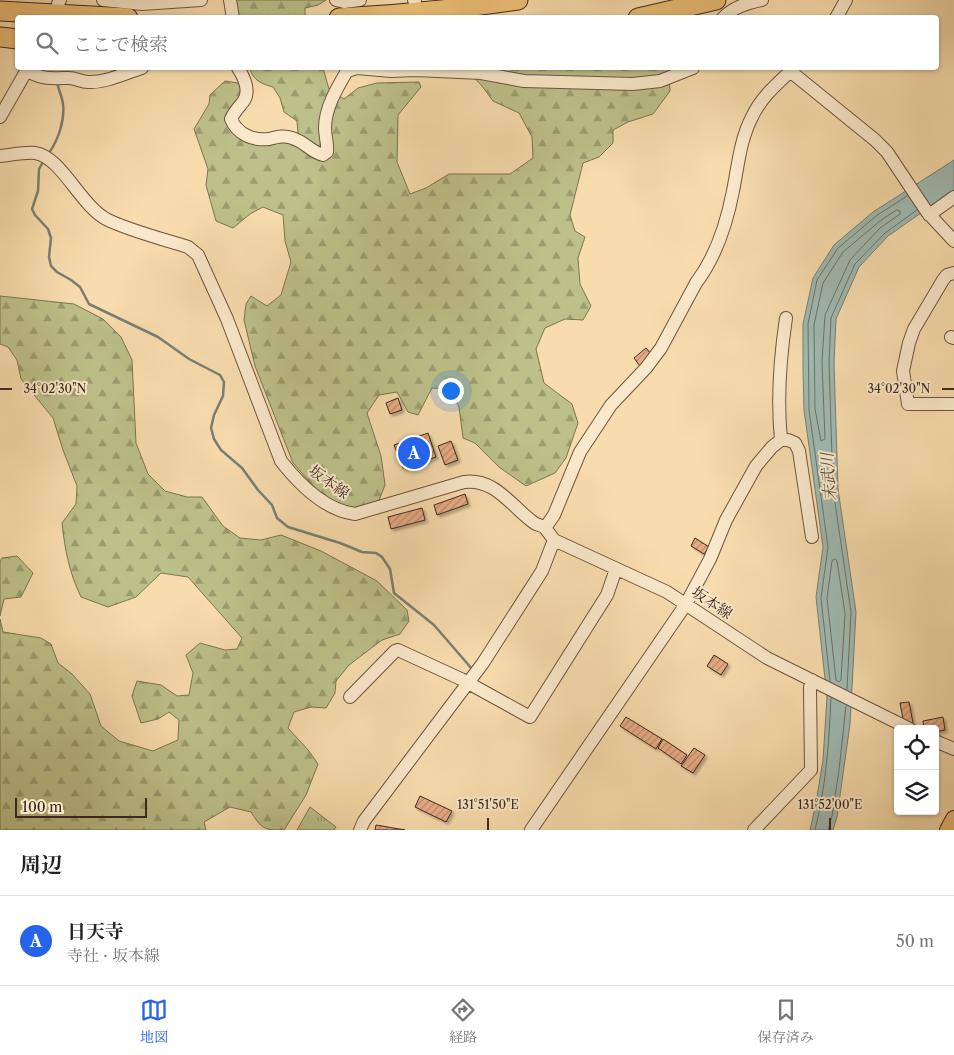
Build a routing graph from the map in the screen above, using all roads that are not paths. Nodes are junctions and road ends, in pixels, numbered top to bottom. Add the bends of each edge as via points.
1 (103, 0) edge
2 (201, 0) edge
3 (230, 0) edge
4 (336, 0) edge
5 (360, 0) edge
6 (518, 0) edge
7 (716, 0) edge
8 (762, 0) edge
9 (846, 0) edge
10 (0, 11) edge
11 (73, 15) edge
12 (232, 15) edge
13 (386, 15) edge
14 (648, 15) edge
15 (726, 15) edge
16 (838, 15) edge
17 (0, 37) edge
18 (15, 39) edge
19 (27, 70) edge
20 (30, 70) edge
21 (136, 70) edge
22 (239, 70) edge
23 (350, 70) edge
24 (380, 70) edge
25 (404, 70) edge
26 (432, 70) edge
27 (688, 70) edge
28 (791, 70) edge
29 (793, 70) edge
30 (0, 117) edge
31 (0, 156) edge
32 (954, 197) edge
33 (928, 214) junction
34 (954, 242) edge
35 (954, 273) edge
36 (786, 318) dead end
37 (954, 404) edge
38 (781, 440) junction
39 (545, 528) junction
40 (812, 537) dead end
41 (554, 540) junction
42 (616, 569) junction
43 (686, 604) junction
44 (815, 681) junction
45 (465, 682) junction
46 (350, 697) dead end
47 (902, 725) edge
48 (939, 743) edge
49 (954, 750) edge
50 (954, 819) edge
51 (360, 830) edge
52 (531, 830) edge
53 (754, 830) edge
54 (948, 830) edge

1 - 2 street via 142,4
3 - 12 street
4 - 5 street
6 - 13 highway
7 - 14 highway
8 - 15 street via 738,7
9 - 16 street
10 - 11 highway
17 - 18 highway
19 - 30 street
20 - 21 street via 40,77 73,78 91,83
22 - 23 street via 247,91 245,100 231,119 234,126 242,134 255,139 291,137 323,155 328,152 324,129 327,113
24 - 25 street
26 - 27 street via 481,73 524,81 633,84 660,81
28 - 39 street via 761,101 752,116 744,135 727,212 704,271 661,348 611,405 580,452 554,515
29 - 33 street via 887,152
31 - 39 street, 坂本線 via 34,153 48,158 82,198 108,220 188,247 198,255 227,319 280,461 331,507 355,514 474,480 496,490 534,523
32 - 33 street
33 - 34 street
35 - 37 street via 943,280 914,329 903,371 908,404
36 - 38 street via 780,395
38 - 40 street via 794,443 799,451
38 - 43 street via 756,466
39 - 41 street, 坂本線
41 - 42 street, 坂本線
41 - 45 street via 542,570
42 - 43 street, 坂本線 via 668,592
42 - 45 street via 608,595 530,717
43 - 44 street, 坂本線 via 767,658
43 - 52 street
44 - 47 street, 坂本線
44 - 53 street via 810,687 810,770
45 - 46 street via 395,650
45 - 51 street
48 - 49 street
50 - 54 main road

